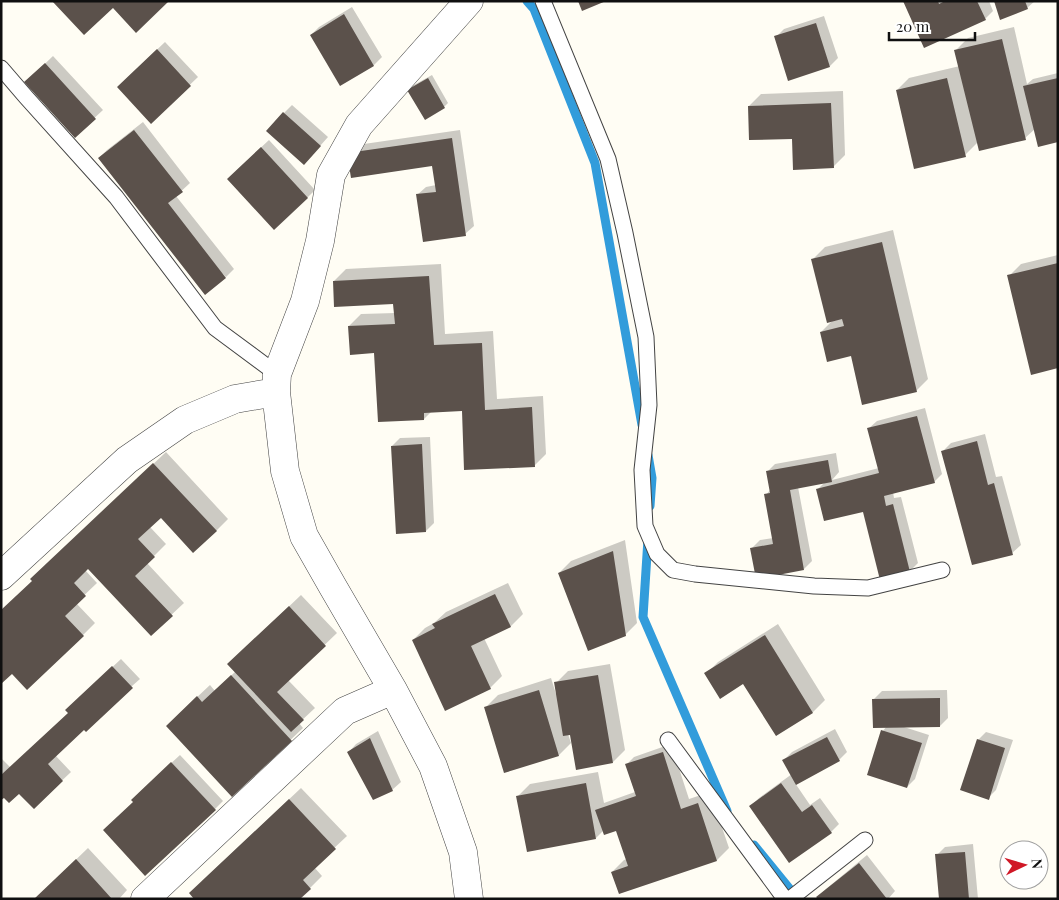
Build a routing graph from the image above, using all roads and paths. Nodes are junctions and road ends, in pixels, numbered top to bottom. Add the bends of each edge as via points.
1 (469, 1) edge
2 (543, 1) edge
3 (1, 68) edge
4 (276, 383) junction
5 (942, 570) dead end
6 (1, 576) edge
7 (393, 690) junction
8 (668, 740) dead end
9 (864, 840) dead end
10 (145, 899) edge
11 (469, 899) edge
12 (785, 899) edge
13 (790, 899) edge

1 - 4 street via 358,125 331,175 320,241 305,301
2 - 5 lane via 608,159 629,252 646,337 648,404 642,470 645,526 657,554 673,570 814,586 868,588
3 - 4 lane via 116,197 215,328
4 - 6 street via 185,420 126,460
4 - 7 street via 285,471 304,536
7 - 10 street via 345,711
7 - 11 street via 433,766 463,852
8 - 12 lane
9 - 13 lane

